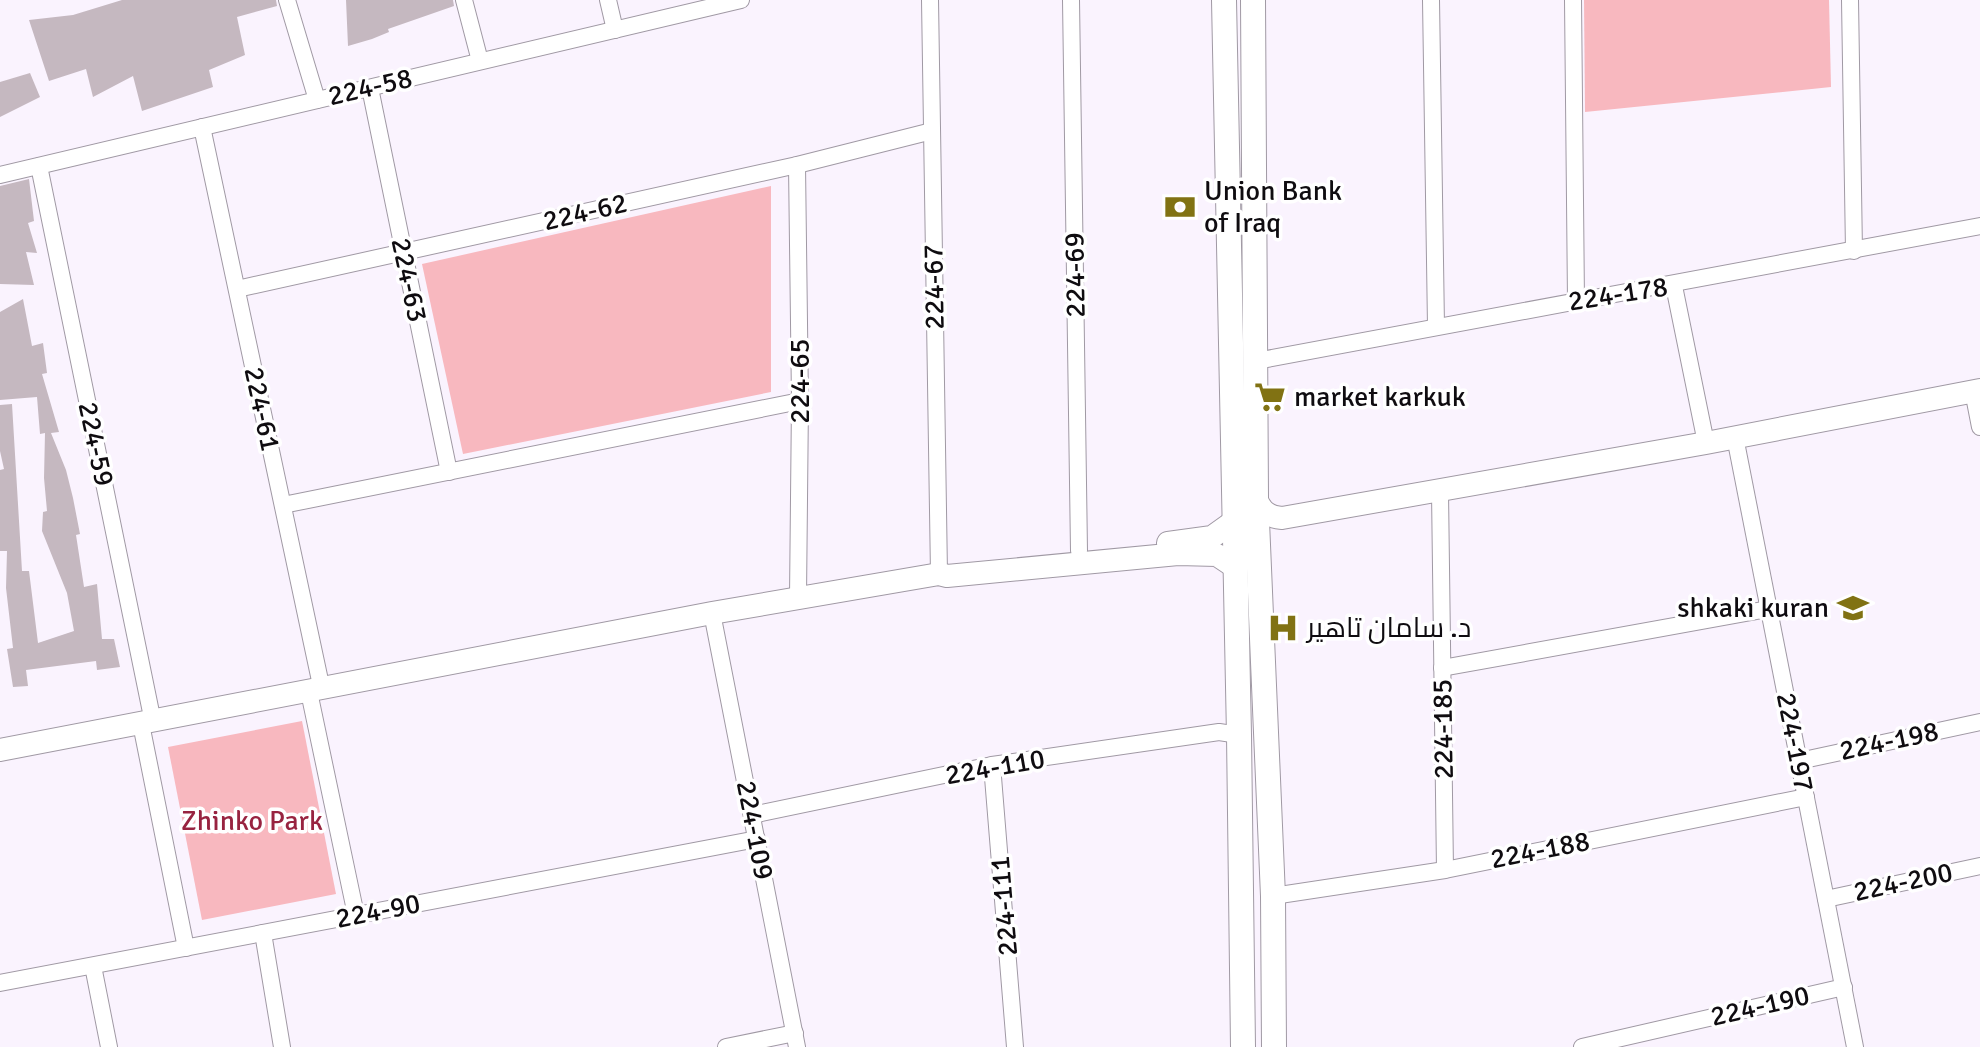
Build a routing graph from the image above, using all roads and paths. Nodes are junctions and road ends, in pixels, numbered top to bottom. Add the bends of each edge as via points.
1 (287, 0) edge
2 (464, 0) edge
3 (608, 0) edge
4 (741, 0) edge
5 (930, 0) edge
6 (1071, 0) edge
7 (1224, 0) edge
8 (1253, 0) edge
9 (1431, 0) edge
10 (1573, 0) edge
11 (1850, 0) edge
12 (615, 30) junction
13 (480, 61) junction
14 (370, 88) junction
15 (317, 100) junction
16 (202, 127) junction
17 (932, 131) junction
18 (797, 165) junction
19 (39, 166) junction
20 (0, 175) edge
21 (1980, 226) edge
22 (1854, 251) junction
23 (404, 252) junction
24 (1674, 286) junction
25 (237, 289) junction
26 (1576, 301) junction
27 (1436, 326) junction
28 (1256, 361) junction
29 (1977, 390) edge
30 (800, 401) junction
31 (1980, 427) edge
32 (1735, 437) junction
33 (1706, 443) junction
34 (449, 472) junction
35 (1440, 492) junction
36 (1256, 498) junction
37 (283, 505) junction
38 (1282, 518) junction
39 (1233, 522) junction
40 (1259, 548) junction
41 (1079, 551) junction
42 (1235, 567) junction
43 (939, 574) junction
44 (798, 597) junction
45 (1768, 609) junction
46 (712, 613) junction
47 (1442, 668) junction
48 (315, 691) junction
49 (1980, 722) edge
50 (147, 723) junction
51 (1239, 735) junction
52 (0, 750) edge
53 (1799, 761) junction
54 (992, 765) junction
55 (1806, 797) junction
56 (752, 815) junction
57 (757, 839) junction
58 (1980, 866) edge
59 (1445, 870) junction
60 (1273, 896) junction
61 (1826, 899) junction
62 (356, 915) junction
63 (263, 933) junction
64 (186, 948) junction
65 (93, 966) junction
66 (0, 983) edge
67 (1844, 987) junction
68 (796, 1040) edge
69 (109, 1047) edge
70 (282, 1047) edge
71 (726, 1047) edge
72 (1015, 1047) edge
73 (1243, 1047) edge
74 (1274, 1047) edge
75 (1582, 1047) edge
76 (1855, 1047) edge

1 - 15 street
2 - 13 street
3 - 12 street
4 - 12 street, 224-58
5 - 17 street, 224-67
6 - 41 street, 224-69
7 - 39 main road
8 - 28 main road
9 - 27 street
10 - 26 street
11 - 22 street
12 - 13 street, 224-58
13 - 14 street, 224-58
14 - 15 street, 224-58
14 - 23 street, 224-63
15 - 16 street, 224-58
16 - 19 street, 224-58
16 - 25 street, 224-61
17 - 18 street, 224-62
17 - 43 street, 224-67
18 - 23 street, 224-62
18 - 30 street, 224-65
19 - 20 street, 224-58
19 - 50 street, 224-59
21 - 22 street, 224-178
22 - 24 street, 224-178
23 - 25 street, 224-62
23 - 34 street, 224-63
24 - 26 street, 224-178
24 - 33 street
25 - 37 street, 224-61
26 - 27 street, 224-178
27 - 28 street, 224-178
28 - 36 main road
29 - 31 street
29 - 32 street
30 - 34 street
30 - 44 street, 224-65
32 - 33 street
32 - 45 street, 224-197
33 - 35 street
34 - 37 street
35 - 38 street
35 - 47 street, 224-185
36 - 38 street via 1265,513
36 - 40 main road
37 - 48 street, 224-61
38 - 40 street via 1266,530
39 - 41 street via 1212,537
39 - 42 main road
40 - 60 main road
41 - 43 street via 947,567
42 - 43 street via 1217,555 1178,554
42 - 51 main road
43 - 44 street
44 - 46 street
45 - 47 street
45 - 53 street, 224-197
46 - 48 street
46 - 56 street, 224-109
47 - 59 street, 224-185
48 - 50 street
48 - 62 street, 224-61
49 - 53 street, 224-198
50 - 52 street
50 - 64 street, 224-59
51 - 54 street, 224-110 via 1219,732
51 - 73 main road
53 - 55 street, 224-197
54 - 56 street, 224-110
54 - 72 street, 224-111
55 - 59 street, 224-188
55 - 61 street, 224-197
56 - 57 street, 224-109
57 - 62 street, 224-90
57 - 68 street, 224-109
58 - 61 street, 224-200
59 - 60 street, 224-188
60 - 74 main road
61 - 67 street, 224-197
62 - 63 street, 224-90
63 - 64 street, 224-90
63 - 70 street
64 - 65 street, 224-90
65 - 66 street, 224-90
65 - 69 street
67 - 75 street, 224-190
67 - 76 street, 224-197
68 - 71 street

